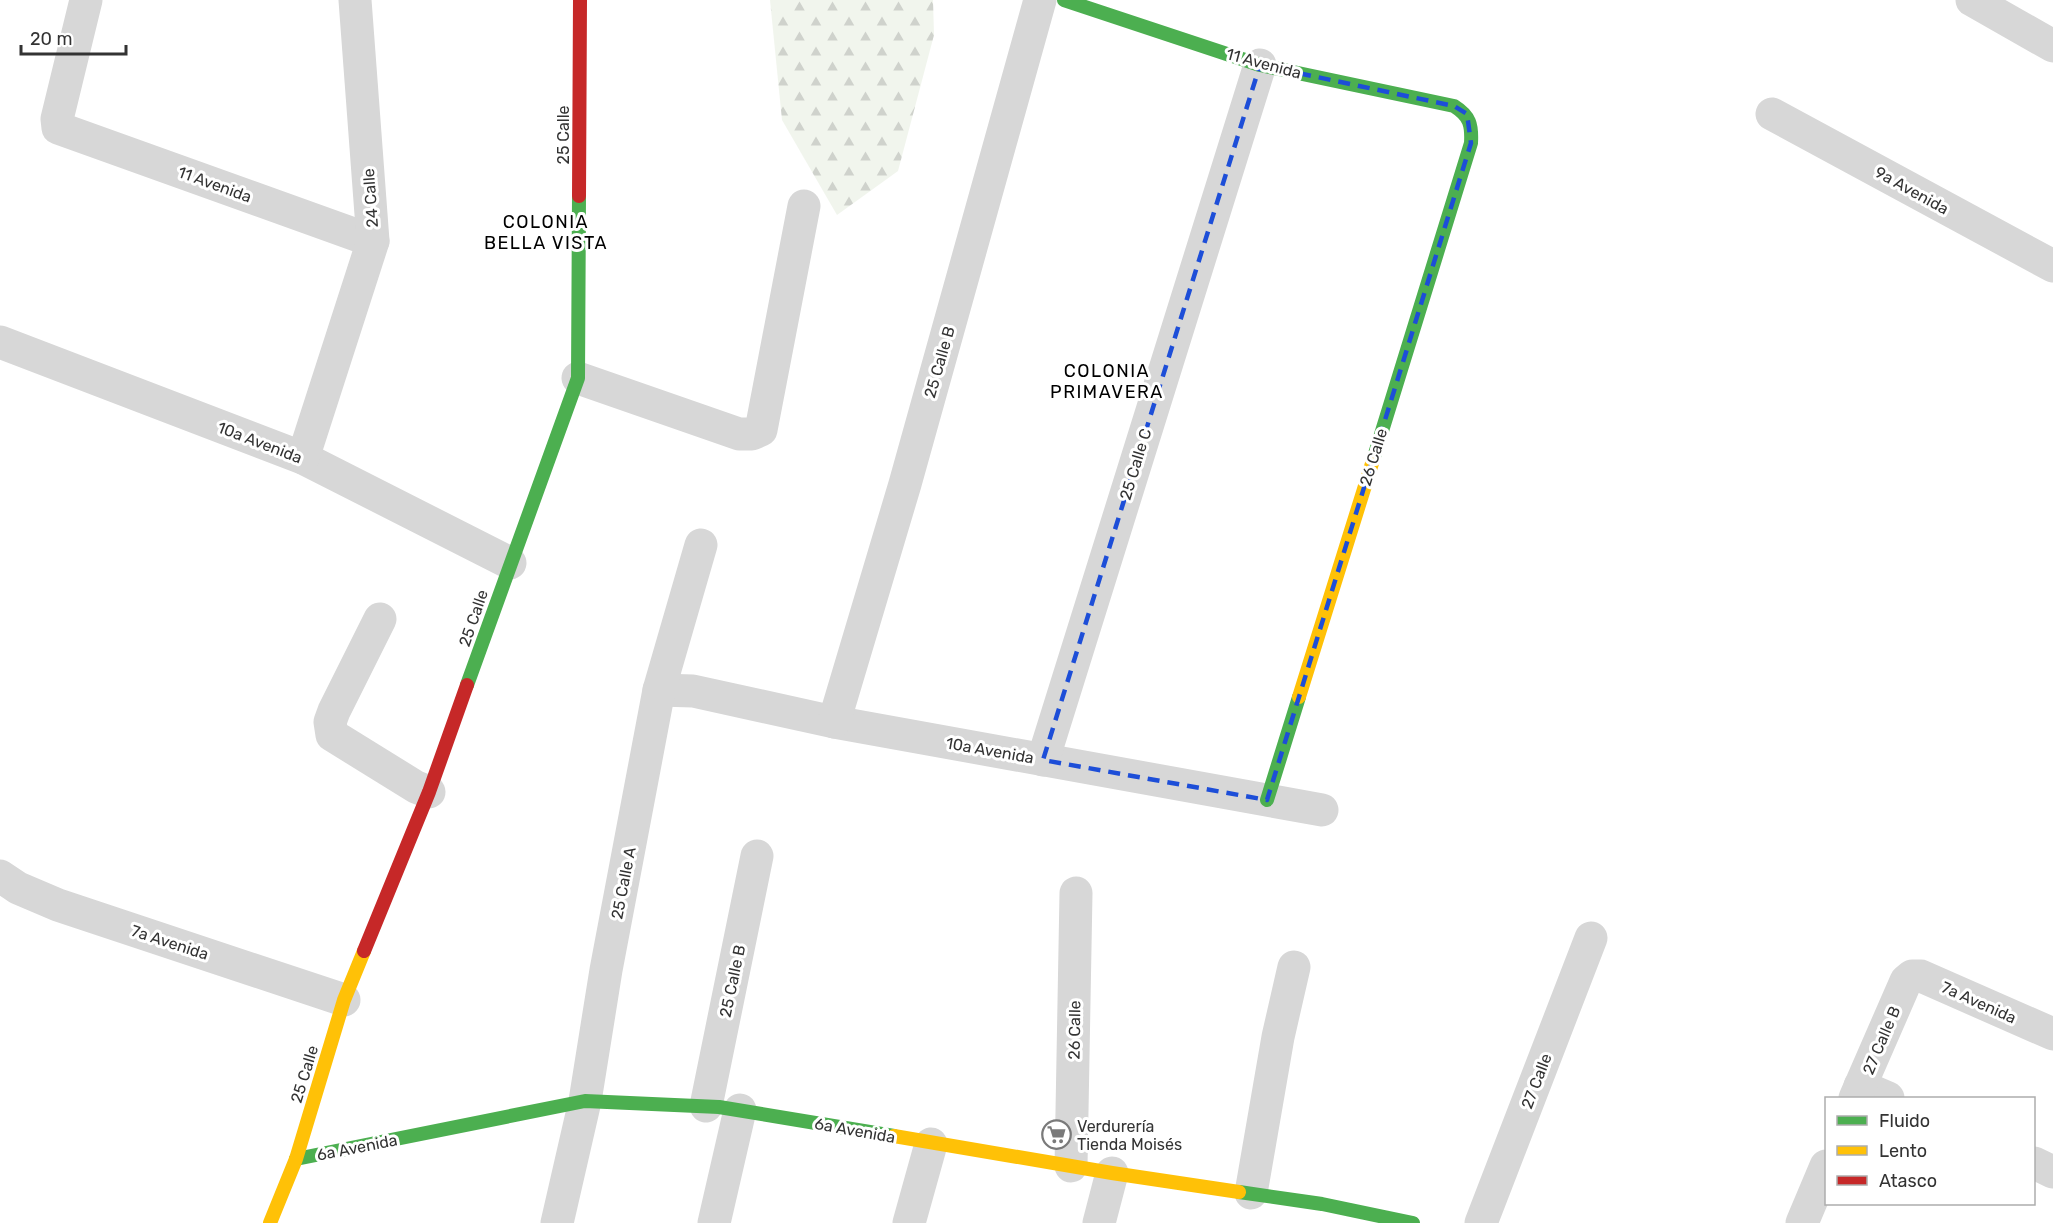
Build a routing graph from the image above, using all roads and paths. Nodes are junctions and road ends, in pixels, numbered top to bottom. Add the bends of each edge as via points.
1 (86, 0) edge
2 (355, 0) edge
3 (580, 0) edge
4 (1040, 0) edge
5 (1064, 0) edge
6 (1972, 0) edge
7 (2053, 46) edge
8 (1260, 65) junction
9 (1467, 114) joint
10 (1772, 114) dead end
11 (804, 206) dead end
12 (373, 241) junction
13 (2053, 266) edge
14 (0, 342) edge
15 (578, 378) junction
16 (303, 458) junction
17 (701, 545) dead end
18 (510, 563) junction
19 (380, 619) dead end
20 (659, 690) junction
21 (834, 722) junction
22 (1042, 760) junction
23 (429, 792) junction
24 (1267, 800) junction
25 (1322, 810) dead end
26 (758, 856) dead end
27 (0, 876) edge
28 (1076, 893) dead end
29 (1591, 938) dead end
30 (1294, 968) dead end
31 (1906, 981) joint
32 (344, 1000) junction
33 (2053, 1034) edge
34 (1868, 1094) edge
35 (585, 1101) junction
36 (706, 1106) junction
37 (740, 1110) junction
38 (931, 1144) junction
39 (296, 1159) junction
40 (2035, 1163) edge
41 (1071, 1166) junction
42 (1825, 1171) edge
43 (2053, 1172) edge
44 (1112, 1173) junction
45 (1251, 1193) junction
46 (1319, 1213) edge
47 (256, 1223) edge
48 (270, 1223) edge
49 (557, 1223) edge
50 (714, 1223) edge
51 (909, 1223) edge
52 (1099, 1223) edge
53 (1413, 1223) edge
54 (1481, 1223) edge
55 (1802, 1223) edge

1 - 12 street, 11 Avenida via 58,128
2 - 12 street, 24 Calle
3 - 15 street, 25 Calle
4 - 21 street, 25 Calle B
5 - 8 street, 11 Avenida
6 - 7 street
8 - 9 street, 11 Avenida via 1454,106
8 - 22 street, 25 Calle C
9 - 24 street, 26 Calle via 1473,128 1471,143
10 - 13 street, 9a Avenida
11 - 15 street via 761,430 739,434
12 - 16 street, 24 Calle
14 - 16 street, 10a Avenida
15 - 18 street, 25 Calle
16 - 18 street, 10a Avenida
17 - 20 street, 25 Calle A
18 - 23 street, 25 Calle
19 - 23 street via 330,722 332,735
20 - 21 street, 10a Avenida via 693,691
20 - 35 street, 25 Calle A
21 - 22 street, 10a Avenida
22 - 24 street, 10a Avenida
23 - 32 street, 25 Calle
24 - 25 street, 10a Avenida
26 - 36 street, 25 Calle B
27 - 32 street, 7a Avenida via 58,905
28 - 41 street, 26 Calle
29 - 54 street, 27 Calle
30 - 45 street
31 - 33 street, 7a Avenida via 1921,976
31 - 34 street, 27 Calle B
32 - 39 street, 25 Calle
35 - 36 street, 6a Avenida
35 - 39 street, 6a Avenida
35 - 49 street, 25 Calle A
36 - 37 street, 6a Avenida
37 - 38 street, 6a Avenida
37 - 50 street
38 - 41 street, 6a Avenida
38 - 51 street
39 - 48 street, 25 Calle
40 - 43 street
41 - 44 street, 6a Avenida
42 - 55 street
44 - 45 street, 6a Avenida
44 - 52 street
45 - 46 street, 6a Avenida
46 - 53 street, 6a Avenida
47 - 48 street

